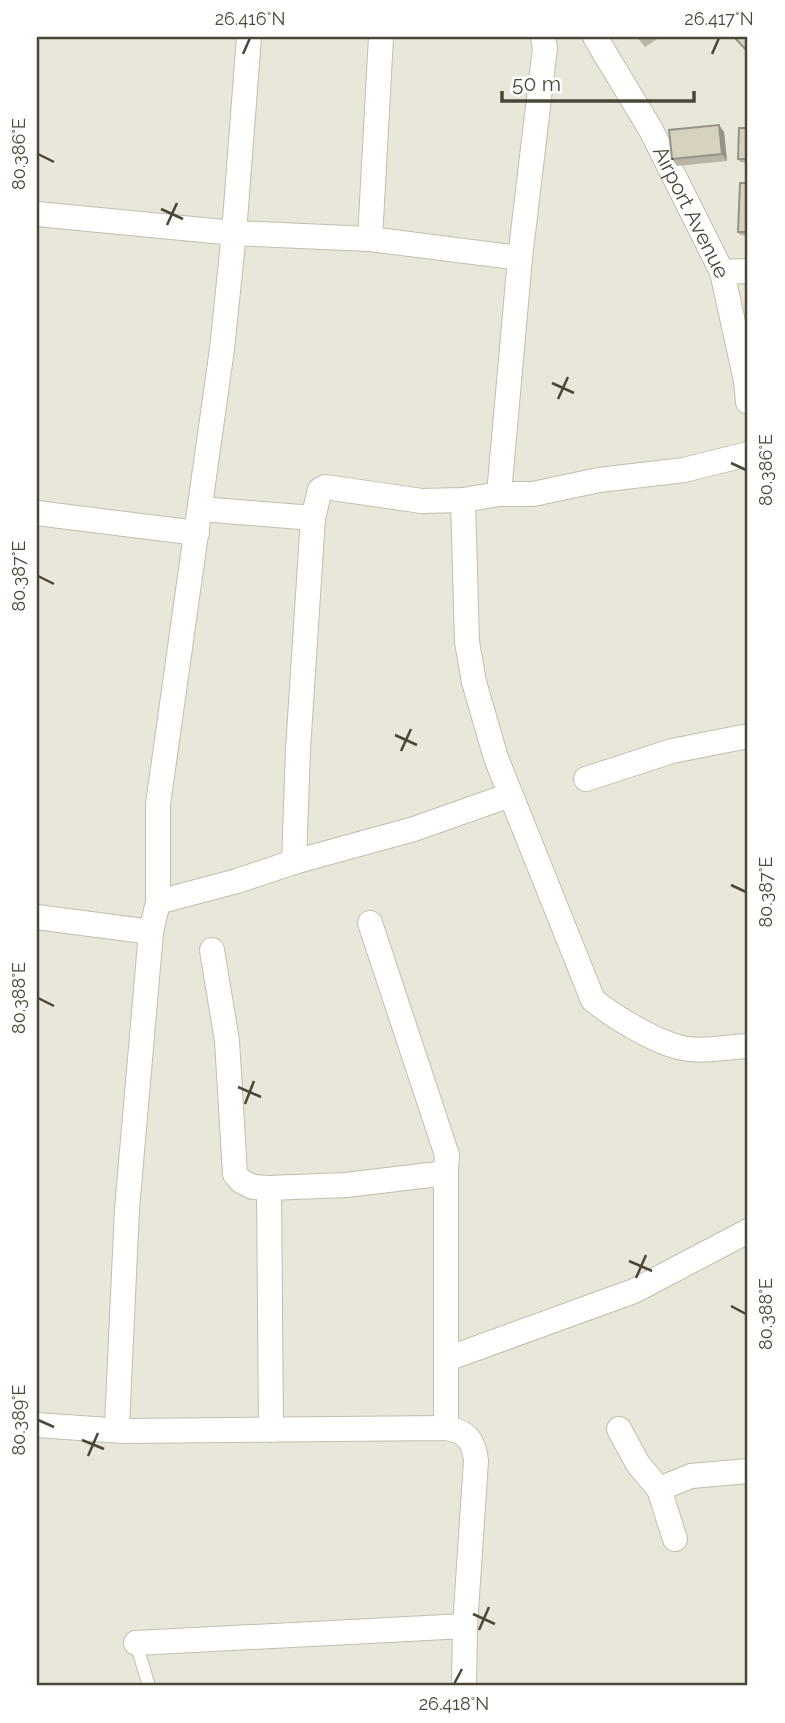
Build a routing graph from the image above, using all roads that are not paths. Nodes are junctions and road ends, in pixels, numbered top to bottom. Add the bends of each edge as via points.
1 (249, 37) edge
2 (381, 37) edge
3 (543, 37) edge
4 (595, 37) edge
5 (37, 214) edge
6 (234, 233) junction
7 (370, 239) junction
8 (520, 258) junction
9 (748, 271) edge
10 (722, 272) junction
11 (748, 402) edge
12 (748, 454) edge
13 (499, 494) junction
14 (463, 500) junction
15 (201, 509) junction
16 (37, 513) edge
17 (313, 518) junction
18 (197, 533) junction
19 (748, 736) edge
20 (586, 779) dead end
21 (510, 794) junction
22 (294, 862) junction
23 (158, 902) junction
24 (37, 917) edge
25 (370, 923) dead end
26 (151, 932) junction
27 (212, 950) dead end
28 (748, 1045) edge
29 (446, 1169) junction
30 (269, 1188) junction
31 (748, 1231) edge
32 (447, 1359) junction
33 (37, 1424) edge
34 (446, 1428) junction
35 (619, 1429) dead end
36 (271, 1430) junction
37 (123, 1431) junction
38 (748, 1471) edge
39 (659, 1489) junction
40 (675, 1539) dead end
41 (465, 1626) junction
42 (136, 1643) joint
43 (149, 1686) edge
44 (464, 1686) edge

1 - 6 street
2 - 7 street
3 - 8 street
4 - 10 street, Airport Avenue via 651,130
5 - 6 street
6 - 7 street
6 - 15 street
7 - 8 street
8 - 13 street
9 - 10 street
10 - 11 street, Airport Avenue
12 - 13 street via 684,470 533,494
13 - 14 street
14 - 17 street via 422,501 325,487 320,490
14 - 21 street via 467,642 484,721
15 - 17 street
15 - 18 street
16 - 18 street
17 - 22 street
18 - 23 street via 158,804
19 - 20 street via 672,751
21 - 22 street via 414,830
21 - 28 street via 593,1000 612,1015 679,1047
22 - 23 street
23 - 26 street
24 - 26 street
25 - 29 street via 441,1134
26 - 37 street via 127,1209 117,1413 117,1426
27 - 30 street via 228,1041 236,1174 253,1187
29 - 30 street via 438,1174 346,1185
29 - 32 street
30 - 36 street
31 - 32 street via 634,1291
32 - 34 street
33 - 37 street
34 - 36 street
34 - 41 street via 470,1437 475,1447
35 - 39 street via 638,1464
36 - 37 street
38 - 39 street via 691,1476
39 - 40 street
41 - 42 street
41 - 44 street
42 - 43 lane

